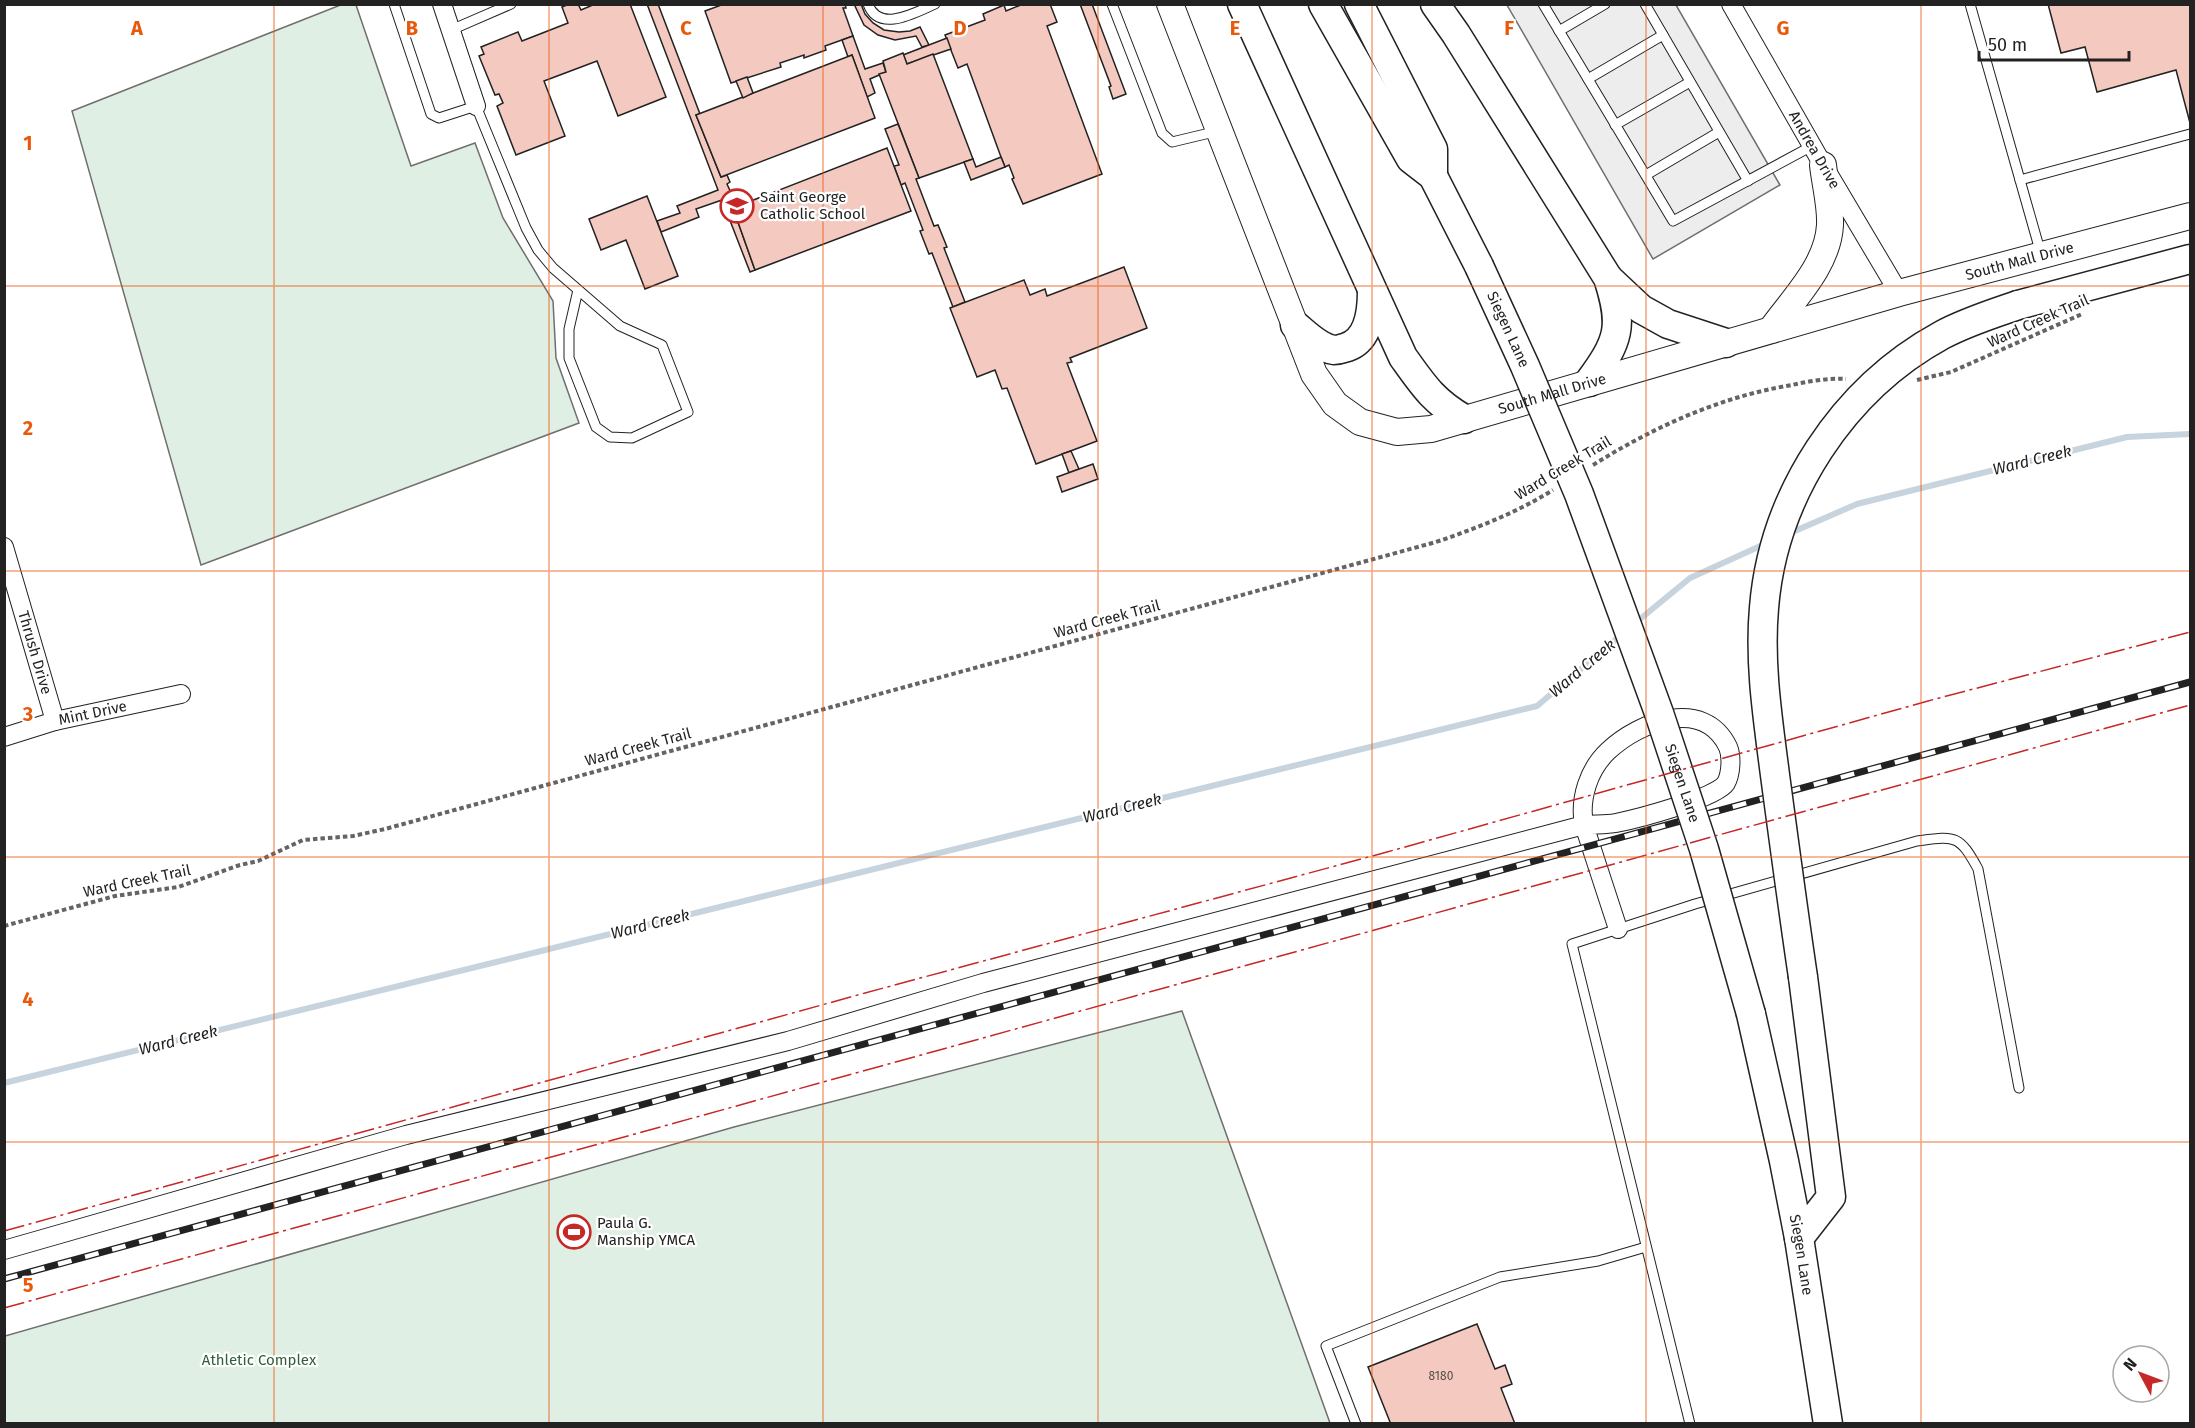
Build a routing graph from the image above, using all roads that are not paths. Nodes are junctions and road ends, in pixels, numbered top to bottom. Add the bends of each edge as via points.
1 (394, 4) edge
2 (442, 4) edge
3 (511, 4) edge
4 (868, 4) edge
5 (935, 4) edge
6 (1112, 4) edge
7 (1170, 4) edge
8 (1242, 4) edge
9 (1323, 4) edge
10 (1359, 4) edge
11 (1435, 4) edge
12 (1543, 4) edge
13 (1605, 4) edge
14 (1645, 4) edge
15 (1731, 4) edge
16 (1970, 4) edge
17 (451, 30) junction
18 (1559, 31) junction
19 (1663, 35) junction
20 (1588, 79) junction
21 (1690, 82) junction
22 (476, 106) junction
23 (1615, 125) junction
24 (1220, 131) junction
25 (1719, 132) junction
26 (2190, 134) edge
27 (1817, 155) junction
28 (1646, 175) junction
29 (1433, 176) junction
30 (2020, 180) junction
31 (1748, 181) junction
32 (2190, 216) edge
33 (2042, 256) junction
34 (2190, 259) edge
35 (1608, 278) junction
36 (578, 290) junction
37 (1372, 291) junction
38 (1899, 293) junction
39 (1295, 325) junction
40 (1771, 330) junction
41 (1726, 343) junction
42 (1589, 382) junction
43 (1464, 419) junction
44 (4, 547) edge
45 (181, 694) dead end
46 (55, 721) junction
47 (4, 737) edge
48 (1584, 825) junction
49 (1618, 929) junction
50 (2019, 1088) dead end
51 (1799, 1238) junction
52 (1646, 1247) junction
53 (4, 1250) edge
54 (1689, 1422) edge
55 (1356, 1424) edge
56 (1679, 1424) edge
57 (1828, 1424) edge

1 - 22 lane via 432,114 439,117
2 - 17 street
3 - 17 lane
4 - 5 lane via 881,18 894,20
6 - 24 lane via 1162,134 1172,142
7 - 24 street, South Mall Drive
8 - 37 main road
9 - 29 main road, Siegen Lane via 1412,159
10 - 29 main road, Siegen Lane via 1433,149
11 - 35 main road
12 - 18 lane
13 - 18 lane
14 - 19 lane
15 - 27 street, Andrea Drive
16 - 30 lane
17 - 22 street
18 - 20 lane
19 - 20 lane
19 - 21 lane
20 - 23 lane
21 - 23 lane
21 - 25 lane
22 - 36 lane via 538,250
23 - 28 lane
24 - 39 street, South Mall Drive
25 - 28 lane
25 - 31 lane
26 - 30 lane
27 - 31 lane
27 - 38 street, Andrea Drive
27 - 40 street via 1830,224 1825,252
28 - 31 lane via 1673,221
29 - 51 main road, Siegen Lane, bridge via 1525,366 1579,494 1655,701 1704,849 1750,1014
30 - 33 lane
32 - 33 street, South Mall Drive
33 - 38 street, South Mall Drive
34 - 51 main road, bridge via 2018,305 1943,334 1916,350 1850,408 1826,439 1793,496 1780,531 1764,606 1764,682 1831,1197
35 - 41 main road via 1641,309 1668,324
35 - 42 main road via 1618,327 1609,355
36 - 36 lane via 620,326 662,345 687,412 632,438 610,437 596,427 569,358 569,329
37 - 39 main road via 1372,312 1366,331 1353,346 1335,350 1317,343
37 - 43 main road via 1404,357 1429,394
38 - 40 street, South Mall Drive
39 - 43 street, South Mall Drive via 1314,374 1335,404 1360,422 1397,432 1431,429
40 - 41 street, South Mall Drive
41 - 42 street, South Mall Drive
42 - 43 street, South Mall Drive
44 - 46 street, Thrush Drive
45 - 46 street, Mint Drive
46 - 47 street, Mint Drive
48 - 48 street via 1616,823 1714,793 1725,783 1730,770 1730,751 1721,734 1693,718 1662,720 1630,734 1597,761 1584,792
48 - 49 street
48 - 53 street via 983,983 788,1041 406,1135
49 - 50 lane via 1917,841 1944,837 1959,840 1978,869
49 - 52 lane via 1572,944
51 - 57 main road, Siegen Lane
52 - 54 lane
52 - 55 lane via 1598,1261 1500,1277 1326,1346
54 - 56 lane

